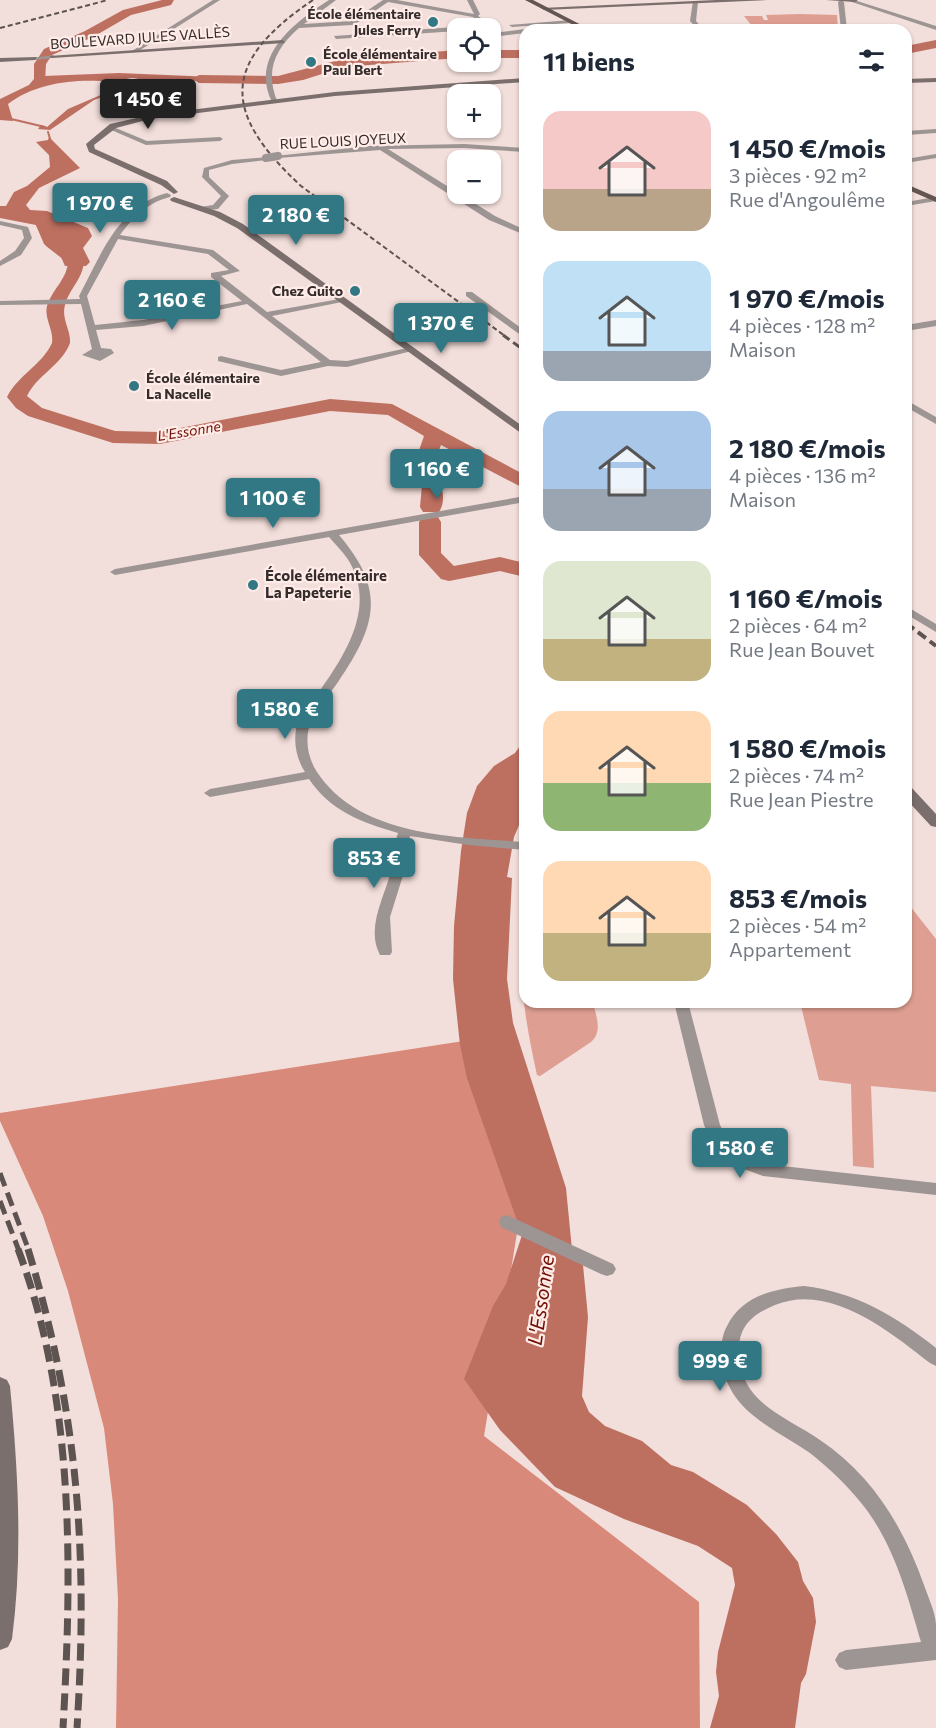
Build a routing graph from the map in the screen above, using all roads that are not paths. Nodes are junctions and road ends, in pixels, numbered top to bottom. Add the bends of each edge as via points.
1 (217, 0) edge
2 (333, 0) edge
3 (387, 0) edge
4 (470, 0) edge
5 (528, 0) edge
6 (571, 0) edge
7 (765, 0) edge
8 (829, 0) edge
9 (853, 0) edge
10 (696, 2) junction
11 (841, 2) junction
12 (581, 5) junction
13 (544, 8) junction
14 (475, 16) junction
15 (927, 17) dead end
16 (478, 18) edge
17 (909, 20) junction
18 (570, 21) junction
19 (353, 23) junction
20 (519, 24) edge
21 (522, 24) edge
22 (576, 24) edge
23 (696, 24) edge
24 (843, 24) edge
25 (501, 25) edge
26 (297, 26) junction
27 (936, 28) edge
28 (447, 30) edge
29 (519, 32) edge
30 (367, 34) junction
31 (502, 34) joint
32 (336, 37) dead end
33 (519, 39) edge
34 (283, 42) junction
35 (135, 51) junction
36 (52, 56) joint
37 (34, 58) joint
38 (0, 60) edge
39 (519, 80) edge
40 (932, 80) edge
41 (912, 81) edge
42 (274, 101) junction
43 (111, 128) junction
44 (936, 131) edge
45 (912, 133) edge
46 (220, 139) dead end
47 (383, 149) junction
48 (519, 150) edge
49 (936, 156) edge
50 (912, 160) edge
51 (912, 189) edge
52 (172, 196) junction
53 (935, 200) edge
54 (218, 203) junction
55 (912, 203) edge
56 (204, 205) junction
57 (0, 223) edge
58 (519, 231) edge
59 (114, 236) junction
60 (0, 264) edge
61 (469, 294) dead end
62 (342, 300) junction
63 (83, 301) junction
64 (247, 302) junction
65 (0, 303) edge
66 (265, 315) junction
67 (936, 323) edge
68 (912, 327) edge
69 (91, 328) junction
70 (519, 331) edge
71 (97, 350) dead end
72 (412, 350) junction
73 (221, 359) dead end
74 (328, 363) junction
75 (912, 407) edge
76 (936, 421) edge
77 (519, 429) edge
78 (519, 500) edge
79 (331, 533) junction
80 (115, 572) dead end
81 (912, 613) edge
82 (936, 629) edge
83 (311, 775) junction
84 (210, 793) dead end
85 (912, 797) edge
86 (936, 823) edge
87 (405, 832) junction
88 (519, 846) edge
89 (385, 952) dead end
90 (683, 1008) edge
91 (936, 1189) edge
92 (507, 1222) dead end
93 (608, 1269) dead end
94 (936, 1358) edge
95 (0, 1386) edge
96 (4, 1543) edge
97 (0, 1639) edge
98 (935, 1650) edge
99 (846, 1660) dead end

1 - 35 street
2 - 26 street
3 - 14 street
3 - 19 street
4 - 14 street
5 - 13 main road
6 - 12 street
7 - 10 street
8 - 11 street
9 - 11 street
9 - 17 street
10 - 12 street
10 - 23 street
11 - 24 street
12 - 13 street
13 - 18 main road
14 - 16 street
15 - 17 street
17 - 27 street
18 - 21 street
18 - 22 main road
19 - 26 street
19 - 30 street
20 - 25 street
26 - 34 street
28 - 30 street
29 - 31 street
30 - 32 street
31 - 33 street
34 - 35 street, BOULEVARD JULES VALLÈS
34 - 42 street via 274,55 267,81
35 - 36 street, BOULEVARD JULES VALLÈS
36 - 37 street, BOULEVARD JULES VALLÈS
37 - 38 street, BOULEVARD JULES VALLÈS
39 - 42 street
40 - 41 street
42 - 43 street via 150,117
43 - 46 street via 146,143
43 - 52 street via 91,142 90,148 164,183
44 - 45 street
47 - 48 street, RUE LOUIS JOYEUX
47 - 54 street, RUE LOUIS JOYEUX, bridge via 278,156 206,169 205,177 225,193
47 - 58 street
49 - 50 street
51 - 53 main road
52 - 56 street
52 - 56 street via 187,196
52 - 59 street via 150,202 134,213
53 - 55 street
54 - 56 street
54 - 62 street
56 - 62 street via 240,226
57 - 60 street via 25,230 28,238 18,253
59 - 63 street
59 - 64 street via 210,252 236,271 214,275
61 - 70 street
62 - 66 street
62 - 72 street
63 - 65 street
63 - 69 street
64 - 66 street
64 - 69 street via 143,323
66 - 74 street
67 - 68 street
69 - 71 street
72 - 74 street via 347,364
72 - 77 street
73 - 74 street via 281,373
75 - 76 street
78 - 79 street
79 - 80 street
79 - 83 street via 356,563 366,606 365,621 352,654 303,727 300,740
81 - 82 street
83 - 84 street
83 - 87 street via 350,811
85 - 86 street
87 - 88 street
87 - 89 street via 400,841 398,870 382,917
90 - 91 street via 712,1125 720,1143 734,1156 764,1170
92 - 93 street
94 - 98 street via 886,1321 825,1294 783,1293 766,1299 741,1318 731,1335 733,1375 750,1404 832,1460 854,1480 890,1529
95 - 96 street via 5,1440
96 - 97 street via 9,1567
98 - 99 street

